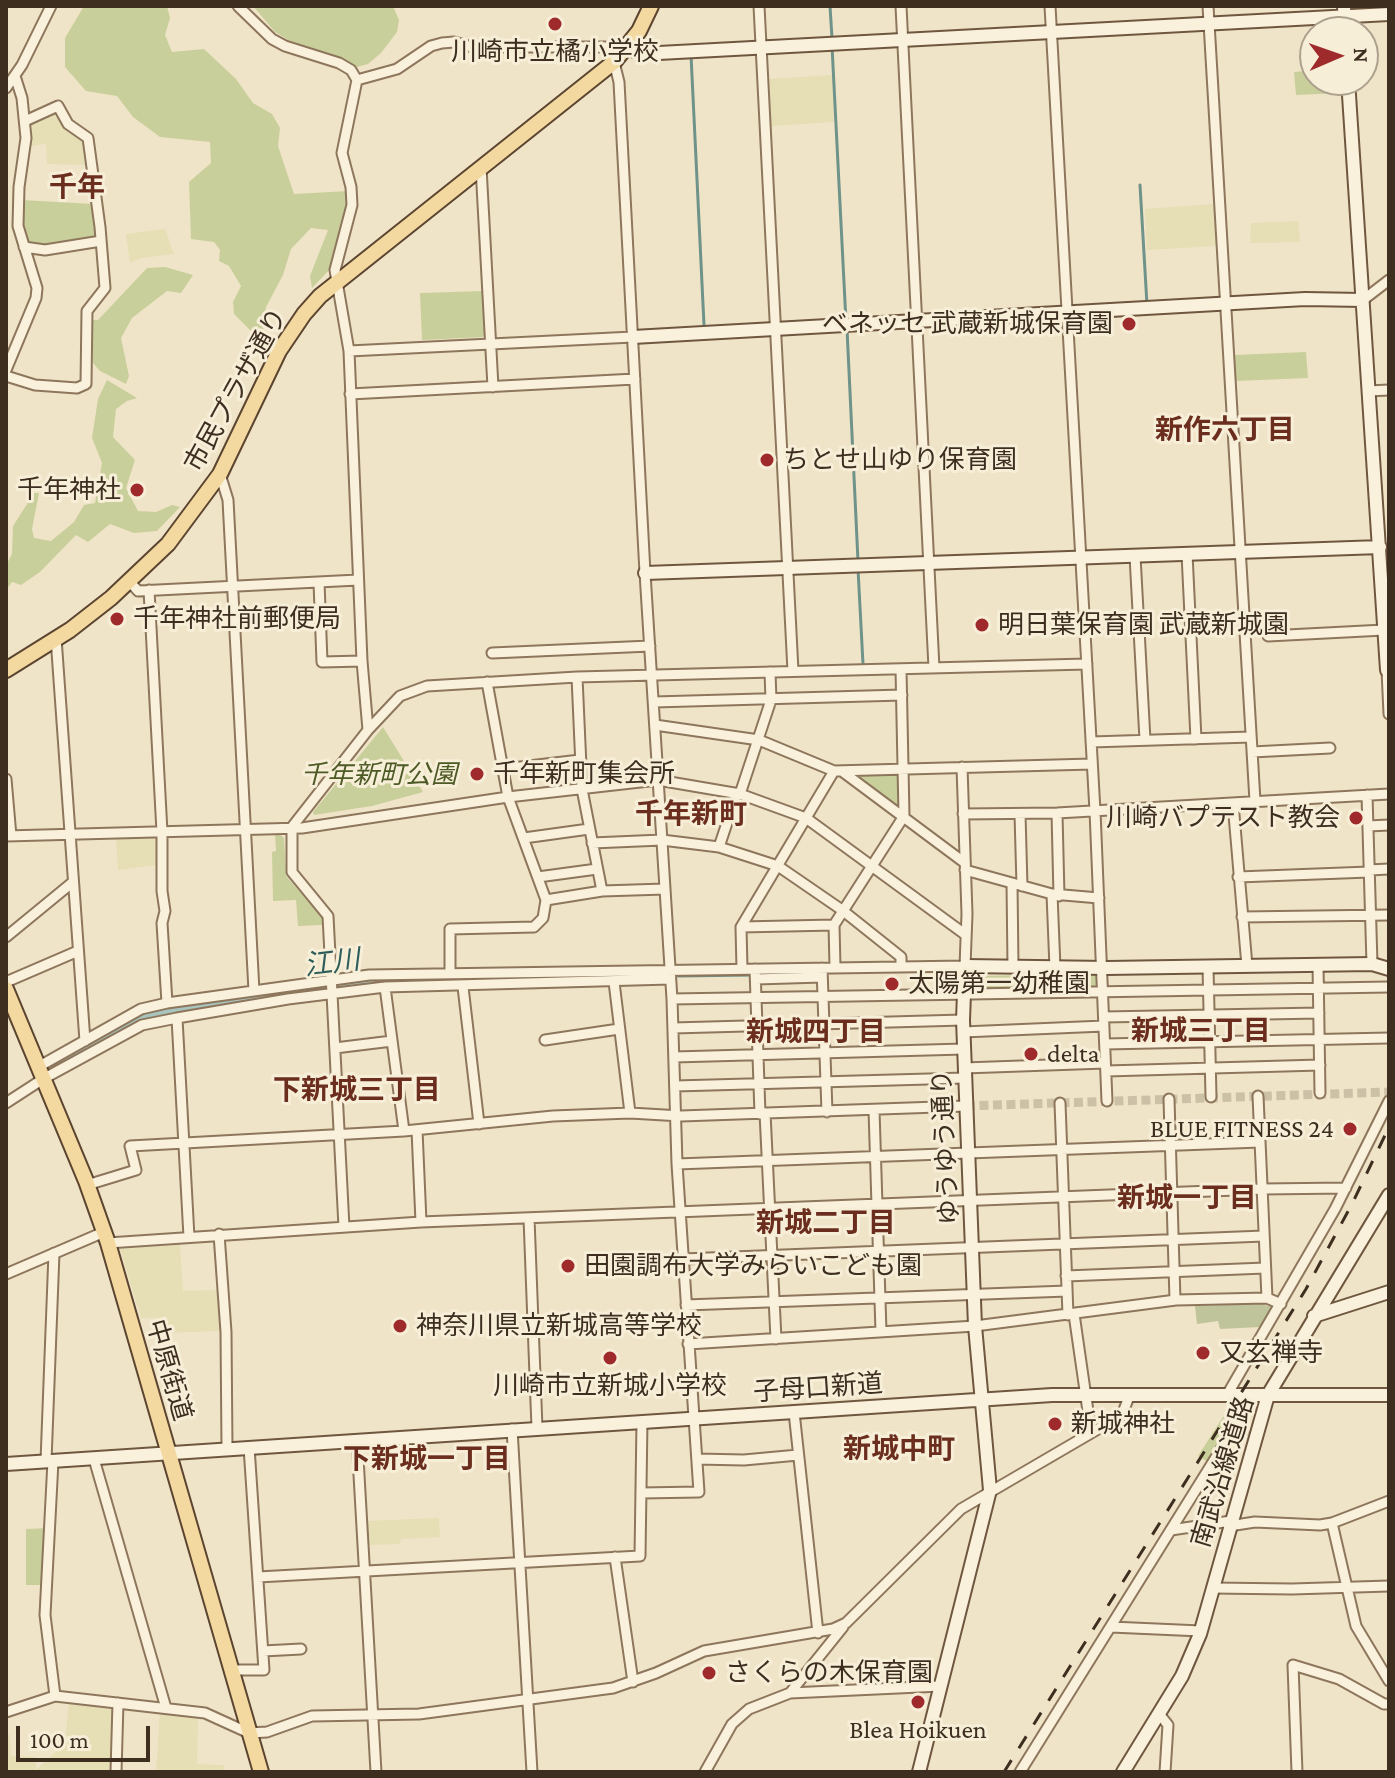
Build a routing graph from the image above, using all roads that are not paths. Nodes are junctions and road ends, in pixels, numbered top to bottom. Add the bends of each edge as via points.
1 (51, 6) edge
2 (238, 6) edge
3 (651, 6) edge
4 (759, 6) edge
5 (901, 6) edge
6 (1050, 6) edge
7 (1208, 6) edge
8 (1344, 11) edge
9 (1389, 14) edge
10 (1209, 24) junction
11 (1051, 33) junction
12 (903, 40) junction
13 (628, 47) junction
14 (761, 47) junction
15 (614, 62) junction
16 (15, 76) junction
17 (357, 80) junction
18 (6, 88) edge
19 (1349, 96) edge
20 (25, 121) junction
21 (481, 167) junction
22 (101, 241) junction
23 (24, 247) junction
24 (337, 280) junction
25 (1389, 280) edge
26 (1363, 300) junction
27 (1226, 304) junction
28 (1067, 313) junction
29 (918, 321) junction
30 (775, 328) junction
31 (633, 337) junction
32 (491, 344) junction
33 (349, 351) junction
34 (6, 373) edge
35 (635, 379) junction
36 (493, 387) junction
37 (1389, 390) edge
38 (1368, 391) junction
39 (350, 394) junction
40 (220, 474) junction
41 (1384, 547) edge
42 (1240, 552) junction
43 (1187, 554) junction
44 (1135, 556) junction
45 (1081, 557) junction
46 (929, 563) junction
47 (788, 568) junction
48 (645, 573) junction
49 (358, 580) junction
50 (130, 582) junction
51 (319, 582) junction
52 (232, 585) junction
53 (149, 590) junction
54 (1384, 630) junction
55 (1268, 636) dead end
56 (56, 638) junction
57 (650, 646) junction
58 (492, 653) dead end
59 (362, 661) junction
60 (1087, 664) junction
61 (934, 668) junction
62 (901, 669) junction
63 (6, 670) edge
64 (1388, 670) edge
65 (793, 671) junction
66 (770, 672) junction
67 (652, 675) junction
68 (577, 677) junction
69 (487, 682) junction
70 (902, 695) junction
71 (771, 700) junction
72 (654, 702) junction
73 (1389, 714) edge
74 (655, 725) junction
75 (368, 730) junction
76 (1251, 737) junction
77 (1196, 739) junction
78 (759, 740) junction
79 (1145, 740) junction
80 (1091, 742) junction
81 (1330, 748) dead end
82 (1252, 752) junction
83 (580, 760) junction
84 (1092, 764) junction
85 (962, 767) junction
86 (503, 769) junction
87 (904, 769) junction
88 (838, 771) junction
89 (6, 779) edge
90 (658, 780) junction
91 (582, 789) junction
92 (738, 793) junction
93 (1389, 794) edge
94 (1367, 795) junction
95 (508, 797) junction
96 (1255, 801) junction
97 (1233, 803) junction
98 (1095, 811) junction
99 (1057, 813) junction
100 (963, 814) junction
101 (1020, 814) junction
102 (904, 816) junction
103 (806, 818) junction
104 (1389, 825) edge
105 (1368, 826) junction
106 (292, 827) junction
107 (246, 829) junction
108 (589, 829) junction
109 (162, 832) junction
110 (69, 835) junction
111 (8, 836) edge
112 (524, 838) junction
113 (662, 840) junction
114 (592, 843) junction
115 (719, 847) junction
116 (872, 865) junction
117 (778, 866) junction
118 (965, 866) junction
119 (597, 869) junction
120 (1389, 869) edge
121 (1369, 871) junction
122 (538, 877) junction
123 (1238, 877) junction
124 (73, 882) junction
125 (1017, 884) junction
126 (665, 889) junction
127 (602, 891) junction
128 (1056, 895) junction
129 (1099, 898) junction
130 (546, 900) junction
131 (842, 910) junction
132 (1370, 915) junction
133 (1389, 915) edge
134 (1242, 917) junction
135 (834, 925) junction
136 (741, 927) junction
137 (966, 935) junction
138 (6, 937) edge
139 (78, 951) junction
140 (1372, 964) junction
141 (1318, 965) junction
142 (965, 966) junction
143 (1247, 966) junction
144 (835, 967) junction
145 (901, 967) junction
146 (1013, 967) junction
147 (1208, 967) junction
148 (1055, 968) junction
149 (1102, 968) junction
150 (742, 969) junction
151 (1389, 969) edge
152 (822, 972) junction
153 (454, 974) junction
154 (670, 974) junction
155 (755, 974) junction
156 (331, 980) junction
157 (6, 982) edge
158 (614, 982) junction
159 (385, 987) junction
160 (461, 987) junction
161 (1389, 987) edge
162 (1209, 988) junction
163 (6, 989) edge
164 (1318, 989) junction
165 (254, 991) junction
166 (1103, 991) junction
167 (332, 993) junction
168 (962, 994) junction
169 (823, 996) junction
170 (756, 998) junction
171 (672, 999) junction
172 (167, 1003) junction
173 (1319, 1013) junction
174 (1209, 1015) junction
175 (177, 1018) junction
176 (1104, 1022) junction
177 (824, 1024) junction
178 (963, 1026) junction
179 (757, 1027) junction
180 (673, 1028) junction
181 (619, 1029) junction
182 (1389, 1038) edge
183 (545, 1040) dead end
184 (1319, 1040) junction
185 (85, 1041) junction
186 (392, 1041) junction
187 (1210, 1042) junction
188 (1105, 1044) junction
189 (335, 1048) junction
190 (964, 1049) junction
191 (825, 1052) junction
192 (758, 1054) junction
193 (674, 1057) junction
194 (1320, 1065) junction
195 (1106, 1067) junction
196 (1211, 1069) junction
197 (40, 1073) junction
198 (965, 1073) junction
199 (826, 1081) junction
200 (759, 1084) junction
201 (675, 1086) junction
202 (1320, 1093) dead end
203 (1258, 1096) dead end
204 (1211, 1097) dead end
205 (1169, 1099) dead end
206 (1107, 1101) dead end
207 (1389, 1101) edge
208 (6, 1103) edge
209 (1060, 1103) dead end
210 (966, 1106) junction
211 (874, 1110) junction
212 (827, 1112) junction
213 (630, 1113) junction
214 (763, 1114) junction
215 (675, 1116) junction
216 (479, 1124) junction
217 (417, 1130) junction
218 (404, 1131) junction
219 (339, 1134) junction
220 (1260, 1142) junction
221 (183, 1144) junction
222 (1171, 1146) junction
223 (1062, 1150) junction
224 (968, 1154) junction
225 (875, 1157) junction
226 (767, 1160) junction
227 (677, 1164) junction
228 (87, 1185) junction
229 (1346, 1188) junction
230 (1262, 1189) junction
231 (1172, 1193) junction
232 (1389, 1195) edge
233 (1063, 1198) junction
234 (971, 1202) junction
235 (876, 1205) junction
236 (770, 1208) junction
237 (680, 1212) junction
238 (529, 1218) junction
239 (421, 1222) junction
240 (344, 1227) junction
241 (219, 1234) junction
242 (1264, 1236) junction
243 (189, 1237) junction
244 (106, 1238) junction
245 (1174, 1240) junction
246 (1065, 1245) junction
247 (972, 1249) junction
248 (878, 1252) junction
249 (54, 1253) junction
250 (772, 1256) junction
251 (683, 1259) junction
252 (1265, 1268) junction
253 (1174, 1271) junction
254 (6, 1274) edge
255 (1066, 1276) junction
256 (1067, 1291) junction
257 (1389, 1292) edge
258 (974, 1294) junction
259 (880, 1298) junction
260 (1267, 1298) junction
261 (1175, 1300) junction
262 (774, 1302) junction
263 (1281, 1304) junction
264 (686, 1305) junction
265 (1071, 1314) junction
266 (1314, 1316) junction
267 (975, 1326) junction
268 (881, 1332) junction
269 (776, 1339) junction
270 (688, 1344) junction
271 (1086, 1394) junction
272 (1130, 1394) junction
273 (1227, 1395) junction
274 (1268, 1395) junction
275 (1389, 1395) edge
276 (981, 1400) junction
277 (794, 1412) junction
278 (694, 1418) junction
279 (642, 1421) junction
280 (537, 1428) junction
281 (512, 1429) junction
282 (1091, 1432) junction
283 (1242, 1432) dead end
284 (357, 1440) junction
285 (249, 1447) junction
286 (227, 1448) junction
287 (168, 1452) junction
288 (798, 1455) junction
289 (94, 1459) junction
290 (697, 1459) junction
291 (49, 1461) junction
292 (8, 1465) edge
293 (990, 1490) junction
294 (641, 1493) junction
295 (1389, 1501) edge
296 (1332, 1523) junction
297 (1230, 1524) junction
298 (1171, 1530) junction
299 (615, 1557) junction
300 (520, 1562) junction
301 (365, 1571) junction
302 (258, 1577) junction
303 (1389, 1586) edge
304 (1212, 1588) junction
305 (1348, 1588) junction
306 (846, 1623) junction
307 (1111, 1627) junction
308 (1201, 1631) junction
309 (818, 1633) junction
310 (301, 1649) dead end
311 (263, 1651) junction
312 (231, 1670) junction
313 (1389, 1681) edge
314 (633, 1682) junction
315 (941, 1686) junction
316 (790, 1693) junction
317 (55, 1696) junction
318 (529, 1700) junction
319 (118, 1703) junction
320 (1389, 1704) edge
321 (166, 1708) junction
322 (6, 1712) edge
323 (374, 1715) junction
324 (1160, 1715) junction
325 (249, 1733) junction
326 (116, 1772) edge
327 (261, 1772) edge
328 (376, 1772) edge
329 (532, 1772) edge
330 (705, 1772) edge
331 (919, 1772) edge
332 (1020, 1772) edge
333 (1123, 1772) edge
334 (1165, 1772) edge
335 (1297, 1772) edge

1 - 16 street
2 - 17 street via 272,39 339,63
3 - 13 main road, 市民プラザ通り
4 - 14 street
5 - 12 street
6 - 11 street
7 - 10 street
8 - 9 street
8 - 10 street
10 - 11 street
10 - 27 street
11 - 12 street
11 - 28 street
12 - 14 street
12 - 29 street
13 - 14 street via 640,54
13 - 15 main road, 市民プラザ通り
13 - 17 street via 442,43 397,69
14 - 30 street
15 - 21 main road, 市民プラザ通り
15 - 31 street
16 - 18 street
16 - 20 street
17 - 24 street via 342,153 352,205
19 - 26 street
20 - 22 street via 58,106 68,124 88,138
20 - 23 street via 18,210
21 - 24 main road, 市民プラザ通り
21 - 32 street
22 - 23 street via 45,250
22 - 34 street via 105,288 87,311 86,384 35,385
23 - 34 street via 36,279 36,298
24 - 33 street
24 - 40 main road, 市民プラザ通り via 304,314 279,351
25 - 26 street
26 - 27 street
26 - 38 street
27 - 28 street
27 - 42 street
28 - 29 street
28 - 45 street
29 - 30 street
29 - 46 street
30 - 31 street
30 - 47 street
31 - 32 street
31 - 35 street
32 - 33 street
32 - 36 street
33 - 39 street
35 - 36 street
35 - 48 street
36 - 39 street
37 - 38 street
38 - 41 street
39 - 49 street
40 - 50 main road, 市民プラザ通り via 168,544
40 - 52 street via 228,500
41 - 42 street
41 - 54 street
42 - 43 street
42 - 76 street
43 - 44 street
43 - 77 street
44 - 45 street
44 - 79 street
45 - 46 street
45 - 60 street
46 - 47 street
46 - 61 street
47 - 48 street
47 - 65 street
48 - 57 street
49 - 51 street
49 - 59 street
50 - 53 street via 138,591
50 - 56 main road, 市民プラザ通り
51 - 52 street
51 - 59 street via 322,662
52 - 53 street
52 - 107 street
53 - 109 street
54 - 55 street
54 - 64 street
56 - 63 main road, 市民プラザ通り
56 - 110 street
57 - 58 street
57 - 67 street
59 - 75 street
60 - 61 street
60 - 80 street
61 - 62 street
62 - 65 street
62 - 70 street
64 - 73 street
65 - 66 street
66 - 67 street
66 - 71 street
67 - 68 street
67 - 72 street
68 - 69 street
68 - 83 street
69 - 75 street via 410,690
69 - 86 street
70 - 71 street
70 - 87 street
71 - 72 street
71 - 78 street
72 - 74 street
74 - 78 street
74 - 90 street
75 - 106 street
76 - 77 street
76 - 82 street
77 - 79 street
78 - 88 street
78 - 92 street
79 - 80 street
80 - 84 street
81 - 82 street
82 - 96 street
83 - 86 street
83 - 91 street
84 - 85 street
84 - 98 street
85 - 87 street
85 - 100 street
86 - 95 street
87 - 88 street
87 - 102 street
88 - 102 street
88 - 103 street
89 - 111 street
90 - 91 street
90 - 92 street
90 - 113 street
91 - 95 street
91 - 108 street
92 - 103 street
92 - 115 street
93 - 94 street
94 - 96 street
94 - 105 street
95 - 106 street
95 - 112 street
96 - 97 street
97 - 98 street
97 - 123 street
98 - 99 street
98 - 129 street
99 - 101 street
99 - 128 street
100 - 101 street
100 - 118 street
101 - 125 street
102 - 116 street
102 - 118 street
103 - 116 street
103 - 117 street
104 - 105 street
105 - 121 street
106 - 107 street
106 - 156 street via 292,872 328,916
107 - 109 street
107 - 165 street
108 - 112 street
108 - 114 street
109 - 110 street
109 - 172 street
110 - 111 street
110 - 124 street
112 - 122 street
113 - 114 street
113 - 115 street
113 - 126 street
114 - 119 street
115 - 117 street
116 - 131 street
116 - 137 street
117 - 131 street
117 - 136 street
118 - 125 street
118 - 137 street
119 - 122 street
119 - 127 street
120 - 121 street
121 - 123 street
121 - 132 street
122 - 130 street
123 - 134 street
124 - 138 street
124 - 139 street
125 - 128 street
125 - 146 street
126 - 127 street
126 - 154 street
127 - 130 street
128 - 129 street
128 - 148 street
129 - 149 street
130 - 153 street via 543,918 534,927 450,929
131 - 135 street
131 - 145 street via 901,957
132 - 133 street
132 - 134 street
132 - 140 street
134 - 143 street
135 - 136 street
135 - 144 street
136 - 150 street
137 - 142 street
139 - 157 street
139 - 185 street
140 - 141 street
140 - 151 street
141 - 143 street
141 - 164 street
142 - 145 street
142 - 146 street
142 - 168 street, ゆうゆう通り
143 - 147 street
144 - 145 street
144 - 152 street
146 - 148 street
147 - 149 street
147 - 162 street
148 - 149 street
149 - 166 street
150 - 154 street
150 - 155 street
152 - 155 street
152 - 169 street
153 - 154 street
153 - 156 street
153 - 160 street
154 - 158 street
154 - 171 street
155 - 170 street
156 - 165 street
156 - 167 street
158 - 160 street
158 - 181 street
159 - 160 street
159 - 167 street
159 - 186 street
160 - 216 street
161 - 164 street
162 - 164 street
162 - 166 street
162 - 174 street
163 - 197 main road, 中原街道
164 - 173 street
165 - 172 street
166 - 168 street
166 - 176 street
167 - 175 street
167 - 189 street
168 - 169 street
168 - 178 street, ゆうゆう通り
169 - 170 street
169 - 177 street
170 - 171 street
170 - 179 street
171 - 180 street
172 - 185 street via 141,1009
173 - 174 street
173 - 184 street
174 - 176 street
174 - 187 street
175 - 197 street via 142,1025
175 - 221 street
176 - 178 street
176 - 188 street
177 - 178 street
177 - 179 street
177 - 191 street
178 - 190 street, ゆうゆう通り
179 - 180 street
179 - 192 street
180 - 193 street
181 - 183 street
181 - 213 street
182 - 184 street
184 - 187 street
184 - 194 street
185 - 197 street
186 - 189 street
186 - 218 street
187 - 188 street
187 - 196 street
188 - 195 street
189 - 219 street
190 - 191 street
190 - 198 street, ゆうゆう通り
191 - 192 street
191 - 199 street
192 - 193 street
192 - 200 street
193 - 201 street
194 - 196 street
194 - 202 street
195 - 196 street
195 - 198 street
195 - 206 street
196 - 204 street
197 - 208 street
197 - 228 main road, 中原街道
198 - 199 street
198 - 210 street, ゆうゆう通り
199 - 200 street
199 - 212 street
200 - 201 street
200 - 214 street
201 - 215 street
203 - 220 street
205 - 222 street
207 - 229 street
209 - 223 street
210 - 211 street
210 - 224 street, ゆうゆう通り
211 - 212 street
211 - 225 street
212 - 214 street
213 - 215 street
213 - 216 street
214 - 215 street
214 - 226 street
215 - 227 street
216 - 217 street
217 - 218 street
217 - 239 street
218 - 219 street
219 - 221 street
219 - 240 street
220 - 222 street
220 - 230 street
221 - 228 street via 130,1146 136,1170
221 - 243 street
222 - 223 street
222 - 231 street
223 - 224 street
223 - 233 street
224 - 225 street
224 - 234 street, ゆうゆう通り
225 - 226 street
225 - 235 street
226 - 227 street
226 - 236 street
227 - 237 street
228 - 244 main road, 中原街道
229 - 230 street
229 - 263 street
230 - 231 street
230 - 242 street
231 - 233 street
231 - 245 street
232 - 266 street, 南武沿線道路
233 - 234 street
233 - 246 street
234 - 235 street
234 - 247 street, ゆうゆう通り
235 - 236 street
235 - 248 street
236 - 237 street
236 - 250 street
237 - 238 street
237 - 251 street
238 - 239 street
238 - 280 street
239 - 240 street
240 - 241 street
241 - 243 street
241 - 286 street
242 - 245 street
242 - 252 street
243 - 244 street
244 - 249 street
244 - 287 main road, 中原街道
245 - 246 street
245 - 253 street
246 - 247 street
246 - 255 street
247 - 248 street
247 - 258 street, ゆうゆう通り
248 - 250 street
248 - 259 street
249 - 254 street
249 - 291 street
250 - 251 street
250 - 262 street
251 - 264 street
252 - 253 street
252 - 260 street
253 - 255 street
253 - 261 street
255 - 256 street
256 - 258 street
256 - 265 street
257 - 266 street
258 - 259 street
258 - 267 street, ゆうゆう通り
259 - 262 street
259 - 268 street
260 - 261 street
260 - 263 street
261 - 265 street
262 - 264 street
262 - 269 street
263 - 273 street
264 - 270 street
265 - 267 street
265 - 271 street
266 - 274 street, 南武沿線道路
267 - 268 street
267 - 276 street, ゆうゆう通り
268 - 269 street
269 - 270 street
270 - 278 street
271 - 272 street, 子母口新道
271 - 276 street, 子母口新道
271 - 282 street
272 - 273 street, 子母口新道
272 - 282 street via 1122,1415
273 - 274 street, 子母口新道
274 - 275 street, 子母口新道
274 - 297 street, 南武沿線道路
276 - 277 street, 子母口新道
276 - 293 street, ゆうゆう通り
277 - 278 street, 子母口新道
277 - 288 street
278 - 279 street, 子母口新道
278 - 290 street
279 - 280 street, 子母口新道
279 - 294 street
280 - 281 street, 子母口新道
281 - 284 street, 子母口新道
281 - 300 street
282 - 293 street
283 - 298 street via 1233,1430
284 - 285 street, 子母口新道
284 - 301 street
285 - 286 street, 子母口新道
285 - 302 street
286 - 287 street, 子母口新道
287 - 289 street, 子母口新道
287 - 312 main road, 中原街道
288 - 290 street
288 - 309 street
289 - 291 street, 子母口新道
289 - 321 street
290 - 294 street via 699,1492
291 - 292 street, 子母口新道
291 - 317 street via 45,1615
293 - 306 street via 945,1523
293 - 315 street, ゆうゆう通り
294 - 299 street via 640,1556
295 - 296 street
296 - 297 street
296 - 305 street
297 - 298 street
297 - 304 street, 南武沿線道路
298 - 307 street
299 - 300 street
299 - 314 street
300 - 301 street
300 - 318 street
301 - 302 street
301 - 323 street
302 - 311 street
303 - 305 street
304 - 305 street
304 - 308 street, 南武沿線道路
305 - 313 street via 1356,1626
306 - 309 street
306 - 316 street
307 - 308 street
307 - 332 street
308 - 324 street, 南武沿線道路
309 - 314 street via 704,1651
310 - 311 street
311 - 312 street via 264,1670
312 - 325 main road, 中原街道
314 - 318 street
315 - 316 street
315 - 331 street, ゆうゆう通り
316 - 330 street via 749,1709 732,1724
317 - 319 street
317 - 322 street
318 - 323 street
318 - 329 street
319 - 321 street
319 - 326 street
320 - 335 street via 1339,1679 1293,1665
321 - 325 street via 205,1713
323 - 325 street via 312,1716
323 - 328 street
324 - 333 street, 南武沿線道路
324 - 334 street via 1168,1725
325 - 327 main road, 中原街道

